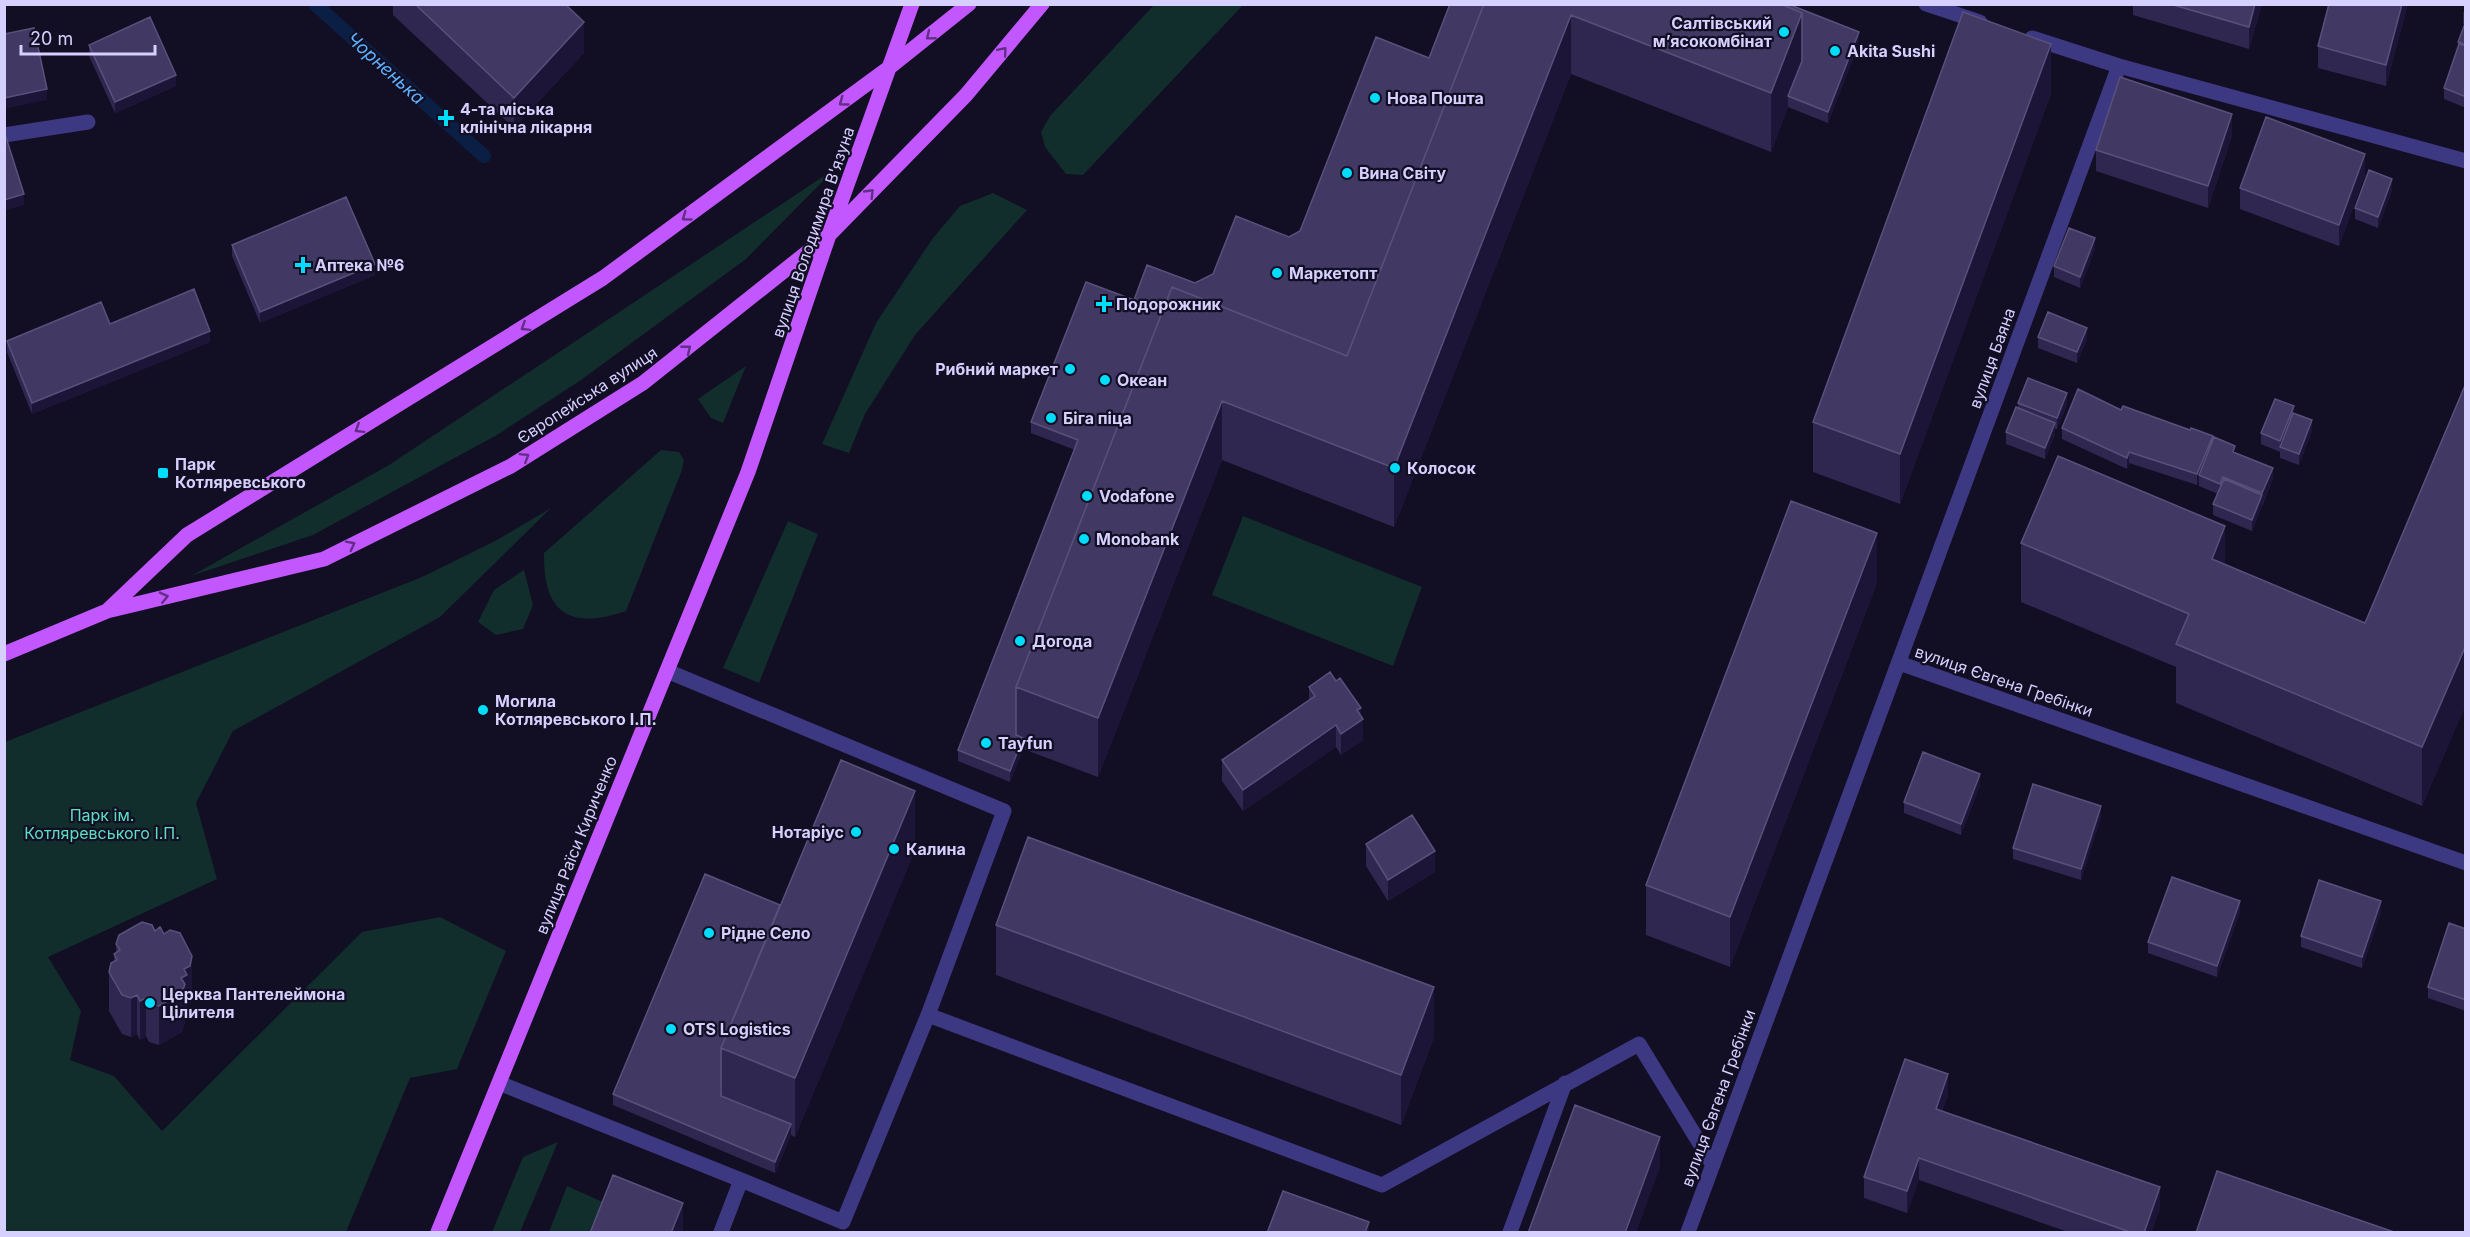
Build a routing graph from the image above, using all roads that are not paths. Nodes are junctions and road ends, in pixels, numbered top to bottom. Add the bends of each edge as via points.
1 (912, 4) edge
2 (969, 4) edge
3 (1042, 4) edge
4 (1926, 4) edge
5 (1999, 28) edge
6 (2021, 35) edge
7 (2119, 66) junction
8 (890, 67) junction
9 (88, 122) dead end
10 (4, 135) edge
11 (2466, 161) edge
12 (829, 235) junction
13 (748, 472) joint
14 (107, 611) junction
15 (4, 654) edge
16 (1899, 663) junction
17 (667, 671) junction
18 (2466, 864) edge
19 (928, 1015) junction
20 (499, 1083) junction
21 (1565, 1083) junction
22 (1713, 1165) junction
23 (741, 1180) junction
24 (438, 1233) edge
25 (721, 1233) edge
26 (1510, 1233) edge
27 (1688, 1233) edge

1 - 8 main road, вулиця Володимира В'язуна
2 -> 8 main road, Європейська вулиця
12 -> 3 main road, Європейська вулиця via 966,95
4 - 5 street
6 - 7 street
7 - 11 street
7 - 16 street, вулиця Баяна
8 - 12 main road, вулиця Володимира В'язуна
8 -> 14 main road, Європейська вулиця via 603,278 187,535
9 - 10 street
12 - 13 main road, вулиця Володимира В'язуна
14 -> 12 main road, Європейська вулиця via 324,559 511,466 644,383
13 - 17 main road, вулиця Раїси Кириченко
14 - 15 main road, Європейська вулиця
16 - 18 street, вулиця Євгена Гребінки
16 - 22 street, вулиця Євгена Гребінки
17 - 19 street via 1004,811
17 - 20 main road, вулиця Раїси Кириченко
19 - 21 street via 1382,1185
19 - 23 street via 843,1222
20 - 23 street
20 - 24 main road, вулиця Раїси Кириченко
21 - 22 street via 1639,1044
21 - 26 street
22 - 27 street, вулиця Євгена Гребінки
23 - 25 street

